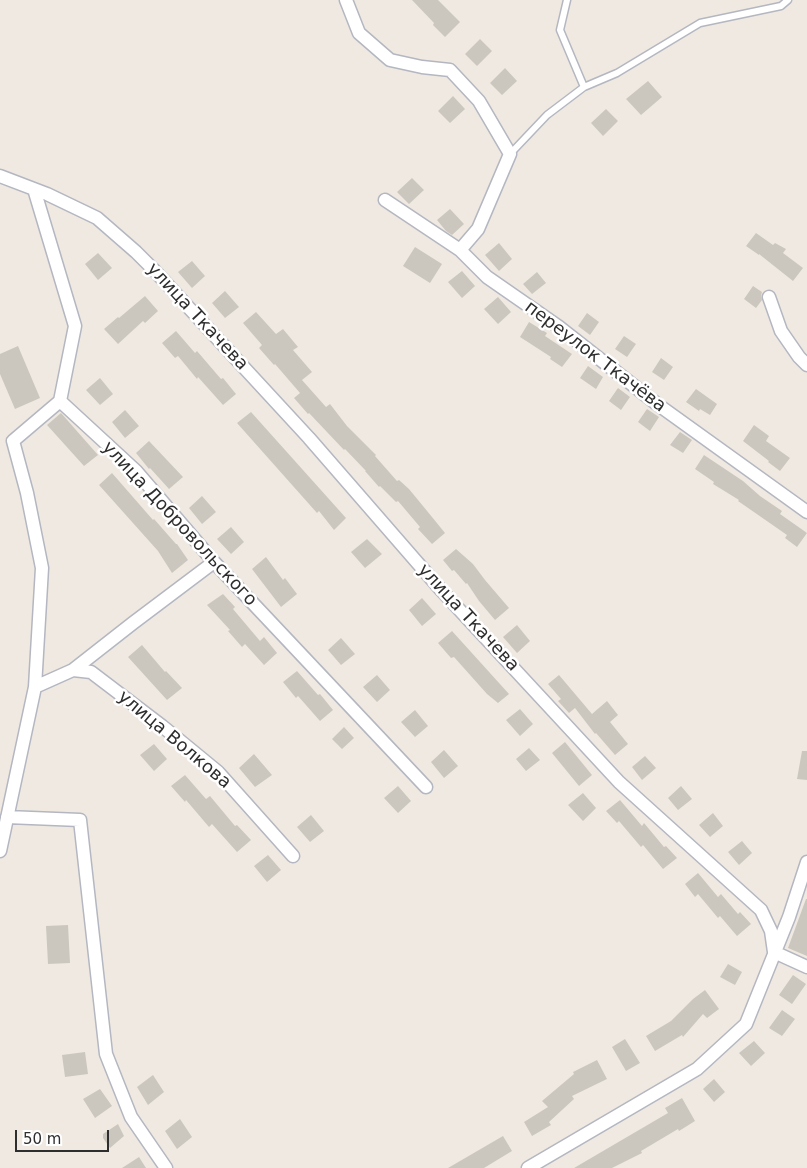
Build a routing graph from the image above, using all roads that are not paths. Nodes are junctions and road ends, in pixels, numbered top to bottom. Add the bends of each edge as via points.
1 (346, 0) edge
2 (567, 0) edge
3 (788, 0) edge
4 (584, 88) junction
5 (510, 154) junction
6 (0, 176) edge
7 (34, 189) junction
8 (385, 200) dead end
9 (460, 250) junction
10 (769, 297) dead end
11 (807, 365) edge
12 (60, 401) junction
13 (807, 512) edge
14 (214, 562) junction
15 (73, 670) junction
16 (34, 687) junction
17 (426, 787) dead end
18 (7, 818) junction
19 (0, 851) edge
20 (293, 856) dead end
21 (807, 862) edge
22 (774, 952) junction
23 (807, 967) edge
24 (166, 1168) edge
25 (528, 1168) edge

1 - 5 street via 360,33 390,60 450,70 479,101
2 - 4 lane via 560,30
3 - 4 lane via 780,6 700,23 617,73
4 - 5 lane via 547,115
5 - 9 street via 478,229
6 - 7 street, улица Ткачева
7 - 12 street via 75,326
7 - 22 street, улица Ткачева via 97,218 136,252 619,782 761,910 771,931
8 - 9 street, переулок Ткачёва
9 - 13 street, переулок Ткачёва via 487,277
10 - 11 street via 781,332
12 - 14 street, улица Добровольского via 136,471
12 - 16 street via 13,441 42,568
14 - 15 street
14 - 17 street, улица Добровольского
15 - 16 street
15 - 20 street, улица Волкова via 91,672 218,772
16 - 18 street
18 - 19 street
18 - 24 street via 80,820 106,1054 131,1117
21 - 22 street
22 - 23 street
22 - 25 street via 746,1024 697,1069

